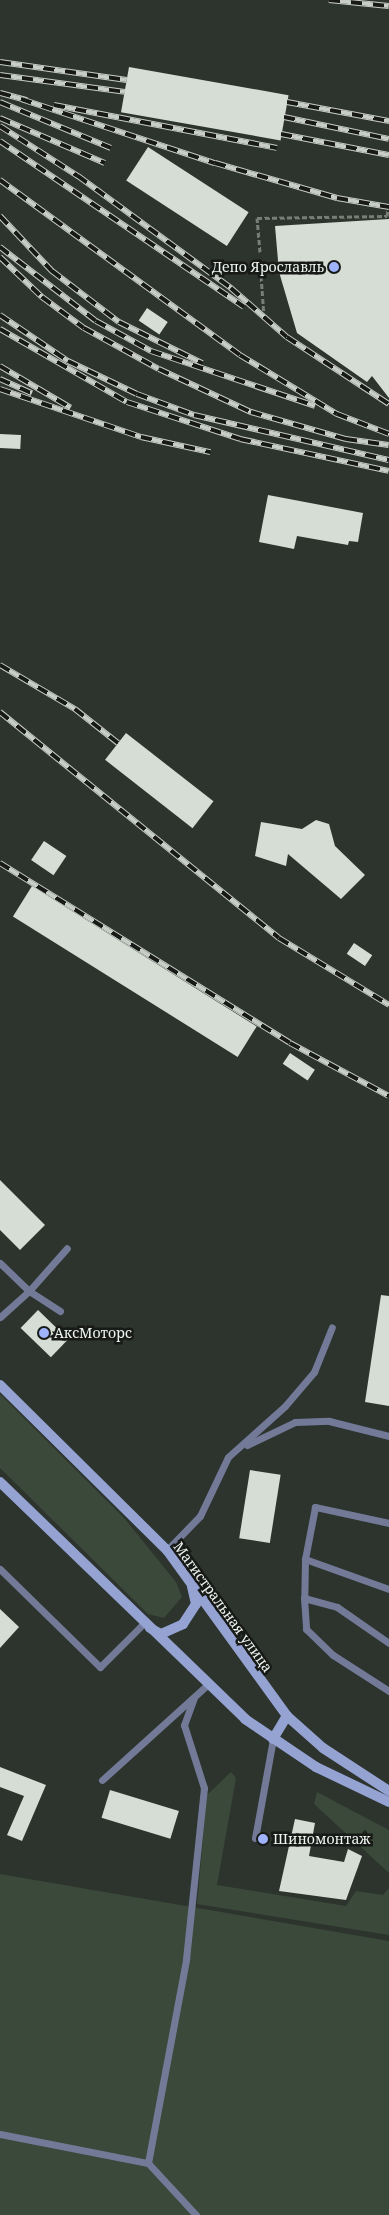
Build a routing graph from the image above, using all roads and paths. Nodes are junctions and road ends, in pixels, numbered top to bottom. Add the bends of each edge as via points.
1 (389, 202) edge
2 (260, 252) dead end
3 (260, 261) dead end
4 (264, 317) dead end
5 (67, 1248) dead end
6 (0, 1263) edge
7 (29, 1290) junction
8 (60, 1311) dead end
9 (0, 1317) edge
10 (332, 1327) dead end
11 (0, 1385) edge
12 (389, 1436) edge
13 (228, 1457) junction
14 (0, 1482) edge
15 (389, 1523) edge
16 (167, 1550) junction
17 (305, 1559) junction
18 (0, 1569) edge
19 (191, 1580) junction
20 (389, 1589) edge
21 (304, 1598) junction
22 (143, 1624) junction
23 (389, 1643) edge
24 (206, 1686) junction
25 (389, 1691) edge
26 (194, 1698) junction
27 (287, 1716) junction
28 (273, 1738) junction
29 (102, 1780) dead end
30 (389, 1791) edge
31 (389, 1802) edge
32 (255, 1838) dead end
33 (0, 2134) edge
34 (148, 2163) junction
35 (196, 2215) edge

1 - 2 path via 387,216 257,218
3 - 4 path
5 - 7 lane
6 - 7 lane
7 - 8 lane
7 - 9 lane
10 - 13 lane via 314,1372
11 - 16 main road, Магистральная улица
12 - 13 lane via 329,1421 295,1422 269,1431
13 - 16 lane via 200,1516
14 - 22 main road
15 - 17 lane via 315,1507
16 - 19 main road, Магистральная улица
17 - 20 lane
17 - 21 lane
18 - 22 lane via 100,1667
19 - 22 main road via 196,1604 183,1624 161,1634
19 - 27 main road, Магистральная улица via 239,1656
21 - 23 lane via 337,1607
21 - 25 lane via 306,1628 333,1654
22 - 24 main road
24 - 26 lane
24 - 28 main road
26 - 29 lane
26 - 34 lane via 184,1725 204,1788 186,1959
27 - 28 main road
27 - 30 main road, Магистральная улица via 324,1748
28 - 31 main road via 316,1767
28 - 32 lane
33 - 34 lane
34 - 35 lane

